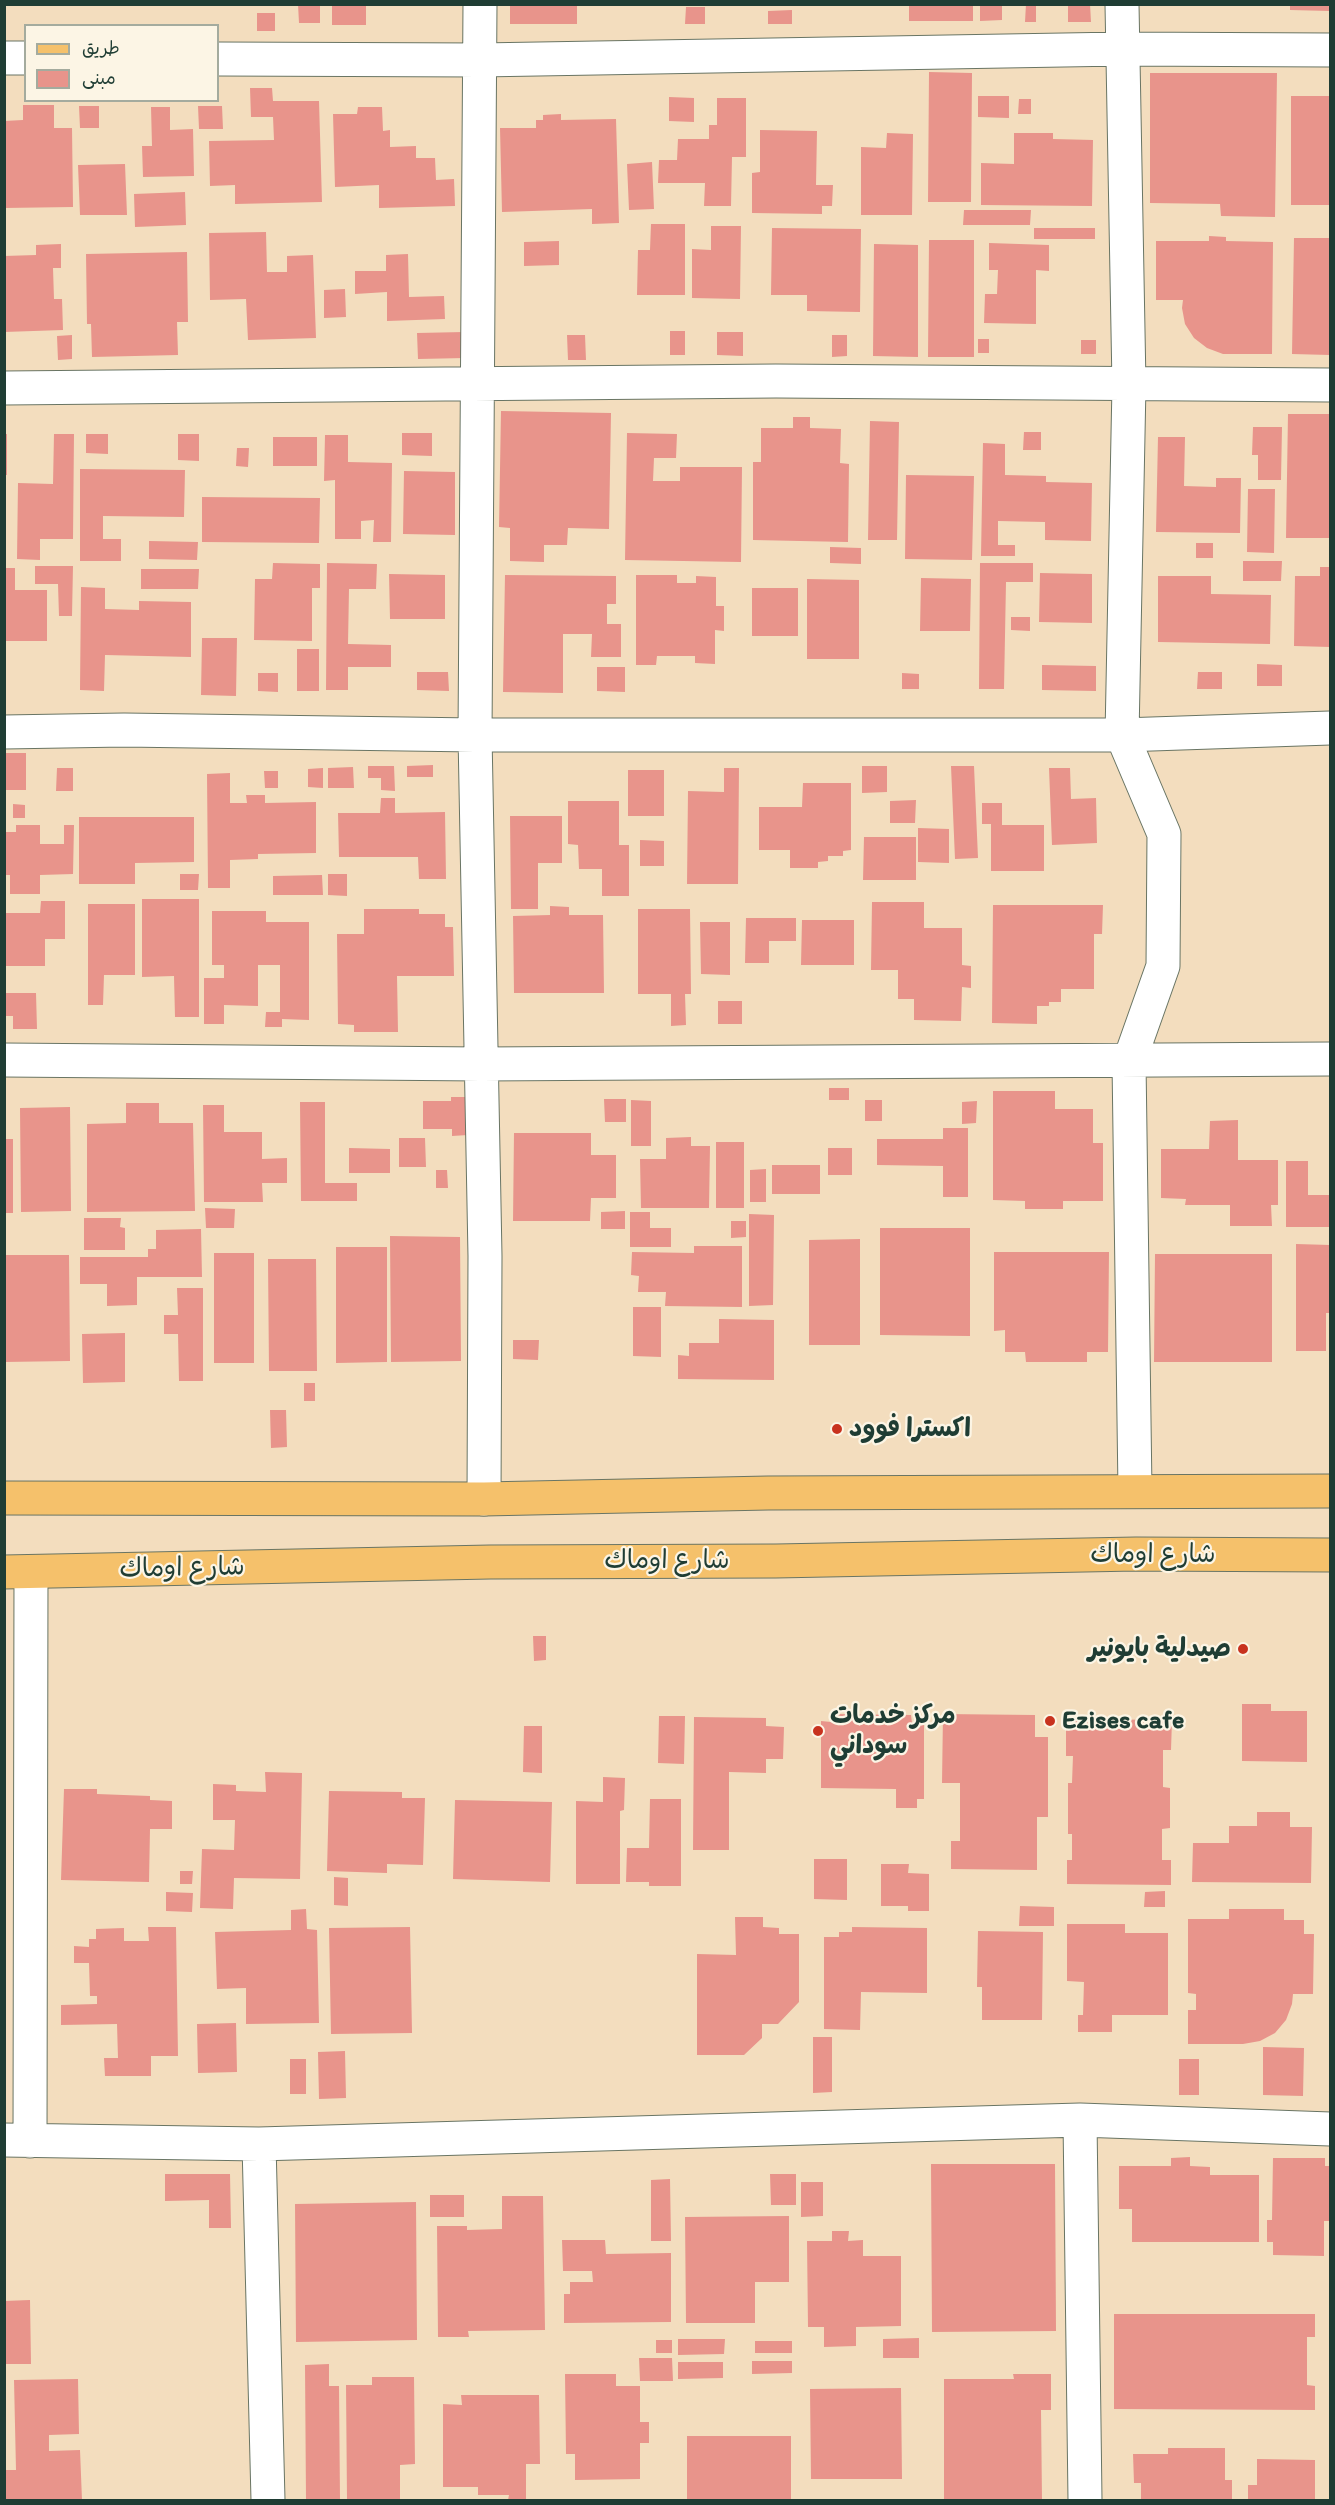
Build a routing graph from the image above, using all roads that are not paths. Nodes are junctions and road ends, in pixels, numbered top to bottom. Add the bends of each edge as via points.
1 (480, 4) edge
2 (1122, 4) edge
3 (1122, 50) junction
4 (1330, 50) edge
5 (4, 58) edge
6 (24, 58) edge
7 (219, 59) edge
8 (480, 60) junction
9 (477, 385) junction
10 (1130, 385) junction
11 (1330, 385) edge
12 (4, 388) edge
13 (1330, 728) edge
14 (4, 732) edge
15 (475, 735) junction
16 (1122, 735) junction
17 (1330, 1059) edge
18 (4, 1060) edge
19 (1129, 1062) junction
20 (481, 1064) junction
21 (1134, 1491) junction
22 (1330, 1491) edge
23 (4, 1498) edge
24 (483, 1498) junction
25 (1330, 1555) edge
26 (18, 1572) edge
27 (1080, 2120) junction
28 (1330, 2129) edge
29 (17, 2141) edge
30 (259, 2144) junction
31 (268, 2500) edge
32 (1085, 2500) edge

1 - 8 street
2 - 3 street
3 - 4 street
3 - 8 street
3 - 10 street
5 - 6 street
7 - 8 street
8 - 9 street
9 - 10 street via 776,381
9 - 12 street
9 - 15 street
10 - 11 street
10 - 16 street
13 - 16 street
14 - 15 street
15 - 16 street
15 - 20 street
16 - 19 street via 1164,834 1164,966
17 - 19 street
18 - 20 street
19 - 20 street
19 - 21 street
20 - 24 street via 485,1256
21 - 22 main road
21 - 24 main road
23 - 24 main road
25 - 26 main road, شارع اوماك via 1136,1554
26 - 29 street
27 - 28 street
27 - 30 street
27 - 32 street
29 - 30 street
30 - 31 street

